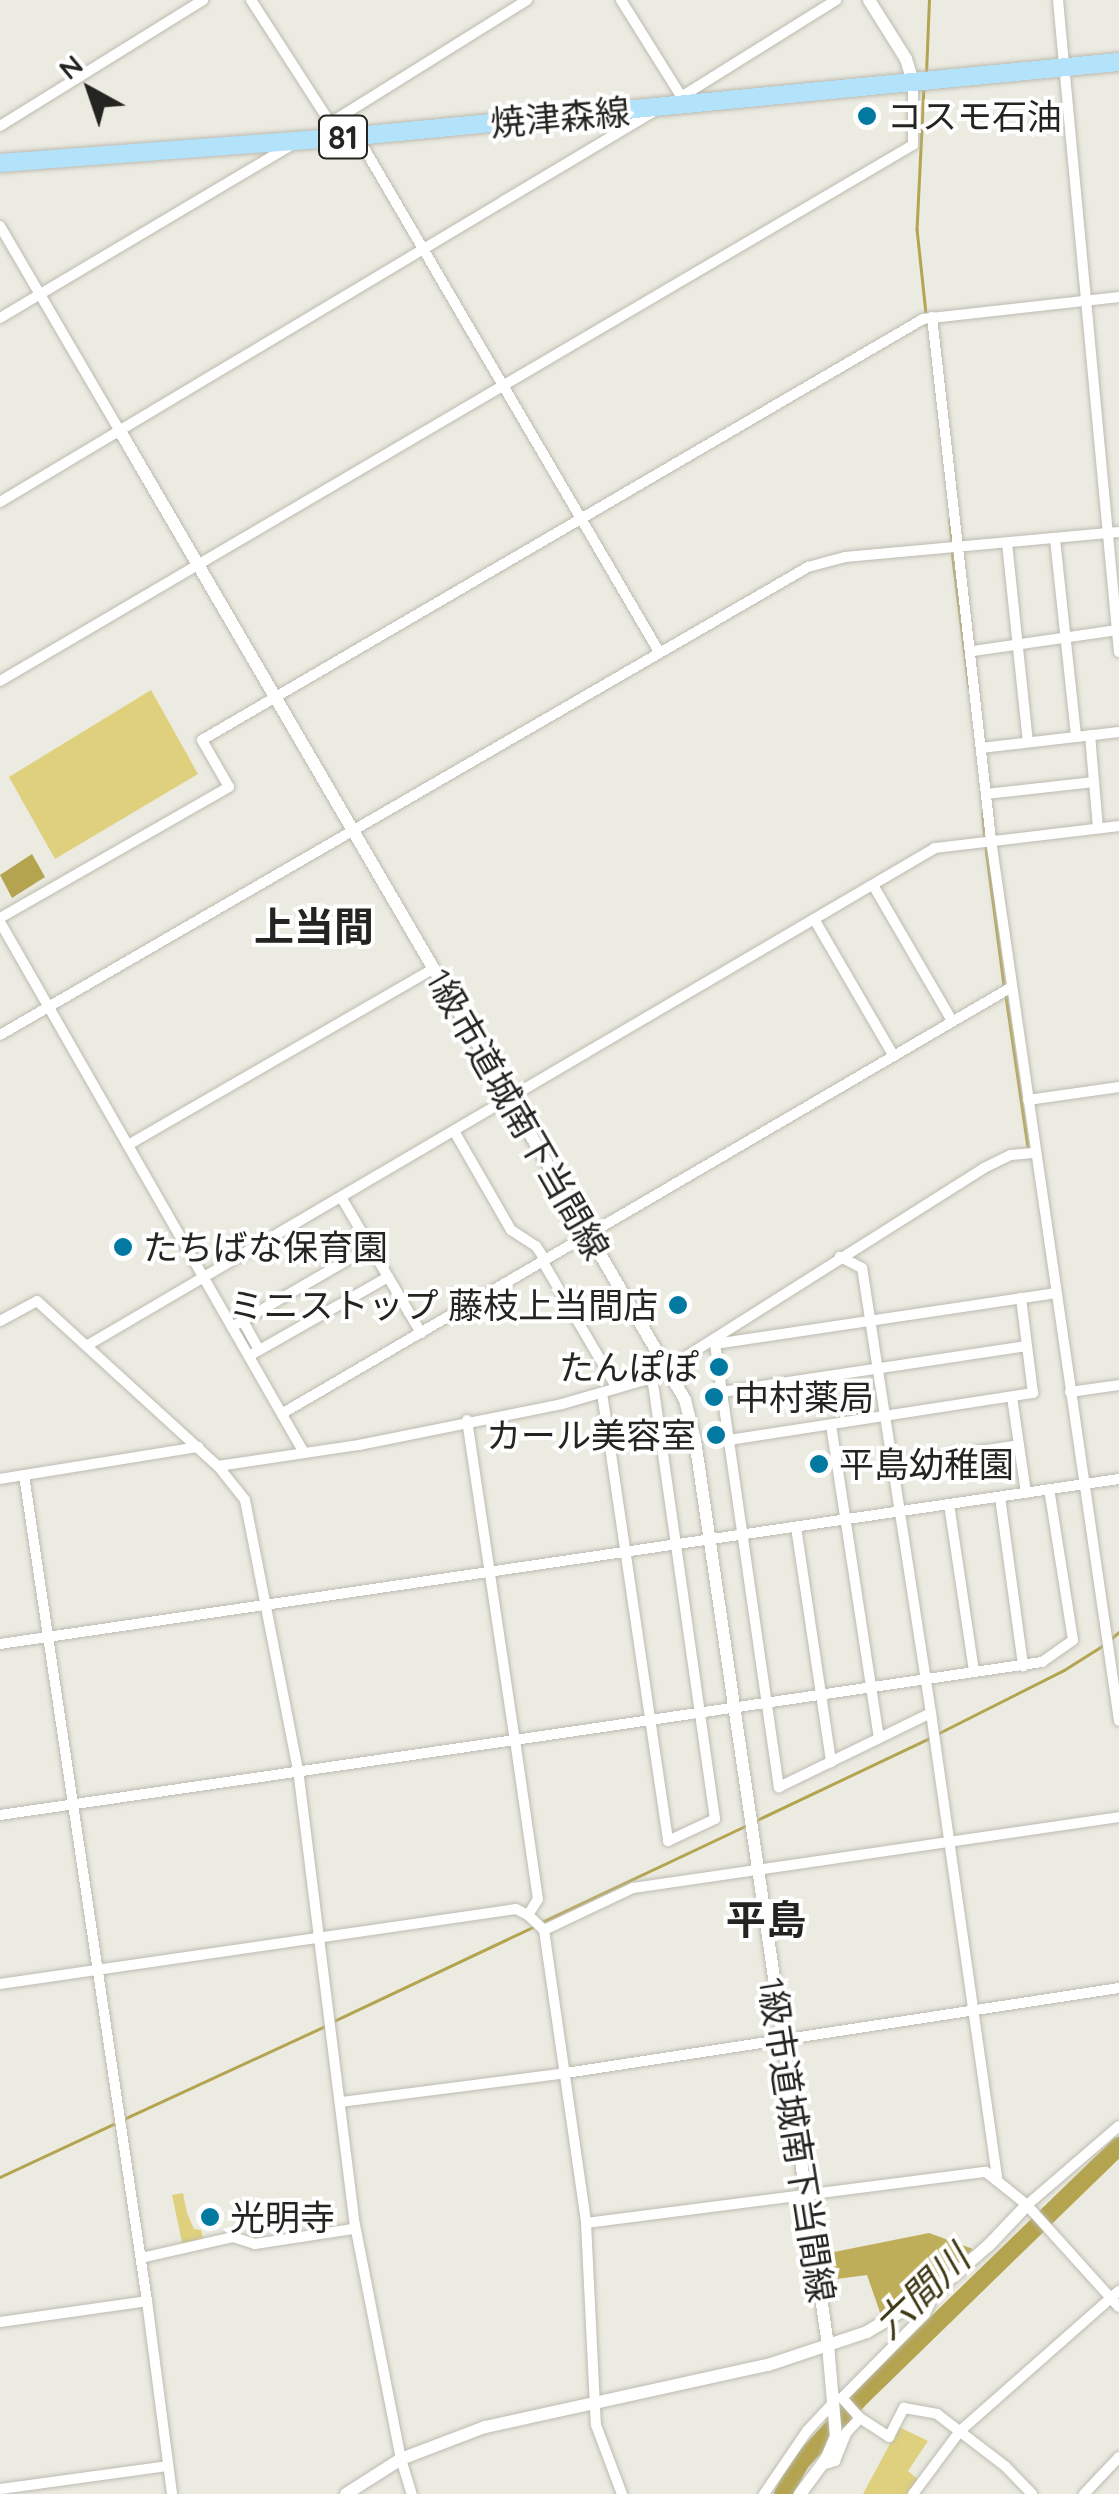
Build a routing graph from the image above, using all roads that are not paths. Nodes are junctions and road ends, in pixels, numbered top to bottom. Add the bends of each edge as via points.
1 (203, 0) edge
2 (251, 0) edge
3 (527, 0) edge
4 (620, 0) edge
5 (836, 0) edge
6 (868, 0) edge
7 (1058, 0) edge
8 (1119, 62) edge
9 (1065, 67) junction
10 (913, 82) junction
11 (683, 100) junction
12 (662, 107) junction
13 (0, 126) edge
14 (327, 126) junction
15 (357, 136) junction
16 (298, 141) junction
17 (0, 163) edge
18 (0, 226) edge
19 (421, 251) junction
20 (40, 295) junction
21 (1119, 297) edge
22 (1086, 300) junction
23 (0, 318) edge
24 (927, 318) junction
25 (502, 384) junction
26 (120, 431) junction
27 (0, 502) edge
28 (581, 520) junction
29 (1114, 532) edge
30 (1055, 538) junction
31 (1007, 543) junction
32 (960, 547) junction
33 (200, 566) junction
34 (1117, 630) edge
35 (1066, 639) junction
36 (1018, 644) junction
37 (658, 650) junction
38 (973, 650) junction
39 (1119, 652) edge
40 (0, 681) edge
41 (274, 697) junction
42 (1119, 732) edge
43 (1090, 735) junction
44 (1076, 736) junction
45 (1028, 742) junction
46 (982, 748) junction
47 (1094, 782) junction
48 (986, 794) junction
49 (1119, 826) edge
50 (1098, 828) junction
51 (353, 832) junction
52 (986, 840) junction
53 (873, 885) junction
54 (814, 919) junction
55 (0, 920) edge
56 (433, 969) junction
57 (1010, 988) junction
58 (50, 1010) junction
59 (952, 1021) junction
60 (0, 1035) edge
61 (892, 1055) junction
62 (1119, 1087) edge
63 (510, 1098) junction
64 (1028, 1100) junction
65 (454, 1131) junction
66 (128, 1145) junction
67 (1036, 1153) junction
68 (341, 1197) junction
69 (590, 1235) junction
70 (370, 1247) junction
71 (840, 1257) junction
72 (544, 1261) junction
73 (204, 1277) junction
74 (388, 1277) junction
75 (1056, 1293) junction
76 (1020, 1298) junction
77 (872, 1320) junction
78 (0, 1321) edge
79 (238, 1324) junction
80 (421, 1333) junction
81 (714, 1342) junction
82 (88, 1345) junction
83 (1027, 1346) junction
84 (254, 1353) junction
85 (668, 1368) junction
86 (879, 1368) junction
87 (652, 1378) junction
88 (1119, 1385) edge
89 (617, 1388) junction
90 (722, 1392) junction
91 (1070, 1392) junction
92 (602, 1393) junction
93 (1012, 1397) junction
94 (282, 1413) junction
95 (886, 1416) junction
96 (467, 1420) junction
97 (831, 1425) junction
98 (728, 1440) junction
99 (1019, 1445) junction
100 (198, 1447) junction
101 (303, 1451) junction
102 (894, 1464) junction
103 (218, 1466) junction
104 (24, 1475) junction
105 (0, 1479) edge
106 (1119, 1480) edge
107 (1083, 1484) junction
108 (1049, 1489) junction
109 (1026, 1493) junction
110 (1000, 1496) junction
111 (950, 1504) junction
112 (902, 1511) junction
113 (845, 1519) junction
114 (796, 1527) junction
115 (742, 1534) junction
116 (708, 1539) junction
117 (676, 1544) junction
118 (626, 1552) junction
119 (490, 1572) junction
120 (264, 1607) junction
121 (47, 1637) junction
122 (0, 1644) edge
123 (1024, 1666) junction
124 (974, 1672) junction
125 (927, 1681) junction
126 (871, 1689) junction
127 (821, 1697) junction
128 (767, 1705) junction
129 (734, 1710) junction
130 (931, 1713) junction
131 (700, 1715) junction
132 (1119, 1721) edge
133 (652, 1722) junction
134 (879, 1738) junction
135 (515, 1740) junction
136 (830, 1762) junction
137 (298, 1770) junction
138 (72, 1806) junction
139 (0, 1815) edge
140 (1119, 1817) edge
141 (950, 1844) junction
142 (756, 1872) junction
143 (528, 1915) junction
144 (544, 1930) junction
145 (316, 1937) junction
146 (96, 1968) junction
147 (0, 1984) edge
148 (1119, 1988) edge
149 (977, 2010) junction
150 (781, 2038) junction
151 (566, 2074) junction
152 (341, 2102) junction
153 (1119, 2126) edge
154 (998, 2178) junction
155 (804, 2192) junction
156 (1029, 2208) junction
157 (586, 2223) junction
158 (355, 2225) junction
159 (141, 2258) junction
160 (937, 2290) junction
161 (1116, 2298) edge
162 (148, 2301) junction
163 (0, 2322) edge
164 (828, 2345) junction
165 (594, 2400) junction
166 (845, 2409) junction
167 (960, 2431) junction
168 (1119, 2457) edge
169 (401, 2459) junction
170 (822, 2465) junction
171 (167, 2466) junction
172 (0, 2489) edge
173 (172, 2494) edge
174 (346, 2494) edge
175 (412, 2494) edge
176 (622, 2494) edge
177 (764, 2494) edge
178 (800, 2494) edge
179 (913, 2494) edge
180 (1032, 2494) edge
181 (1084, 2494) edge

1 - 13 street
2 - 14 street
3 - 14 street
4 - 11 street
5 - 11 street
6 - 10 street
7 - 9 street
8 - 9 main road, 焼津森線 / 81
9 - 10 main road, 焼津森線 / 81
9 - 22 street
10 - 11 main road, 焼津森線 / 81
10 - 25 street via 913,146
11 - 12 main road, 焼津森線 / 81
12 - 15 main road, 焼津森線 / 81
12 - 19 street
14 - 15 main road, 焼津森線 / 81
14 - 16 main road, 焼津森線 / 81
15 - 19 street
16 - 17 main road, 焼津森線 / 81
16 - 20 street
18 - 20 street, 1級市道城南下当間線
19 - 25 street
19 - 26 street
20 - 23 street
20 - 26 street, 1級市道城南下当間線
21 - 22 street
22 - 24 street
22 - 29 street
24 - 28 street
24 - 32 street
25 - 28 street
25 - 33 street
26 - 27 street
26 - 33 street, 1級市道城南下当間線
28 - 37 street
28 - 41 street
29 - 30 street
29 - 34 street
30 - 31 street
30 - 35 street
31 - 32 street
31 - 36 street
32 - 37 street via 825,560
32 - 38 street
33 - 40 street
33 - 41 street, 1級市道城南下当間線
34 - 35 street
34 - 39 street
35 - 36 street
35 - 44 street
36 - 38 street
36 - 45 street
37 - 51 street
38 - 46 street
41 - 51 street, 1級市道城南下当間線
41 - 55 street via 202,740 229,787
42 - 43 street
43 - 44 street
43 - 47 street
44 - 45 street
45 - 46 street
46 - 48 street
47 - 48 street
47 - 50 street
48 - 52 street
49 - 50 street
50 - 52 street
51 - 56 street, 1級市道城南下当間線
51 - 58 street
52 - 53 street via 935,848
52 - 57 street
53 - 54 street
53 - 59 street
54 - 61 street
54 - 63 street
55 - 58 street
56 - 63 street, 1級市道城南下当間線
56 - 66 street
57 - 59 street
57 - 64 street
58 - 60 street
58 - 66 street
59 - 61 street
61 - 69 street
62 - 64 street
63 - 65 street
63 - 69 street, 1級市道城南下当間線
64 - 67 street
65 - 68 street
65 - 72 street via 512,1230 536,1246
66 - 73 street
67 - 71 street via 984,1168
67 - 75 street
68 - 70 street
68 - 73 street
69 - 72 street
69 - 85 street, 1級市道城南下当間線
70 - 74 street
70 - 79 street
71 - 77 street via 862,1268
71 - 81 street
72 - 80 street
72 - 89 street
73 - 79 street
73 - 82 street
74 - 80 street
74 - 84 street
75 - 76 street
75 - 91 street
76 - 77 street
76 - 83 street
77 - 81 street
77 - 86 street
78 - 82 street via 38,1301
79 - 84 street
80 - 94 street
81 - 85 street
81 - 90 street
82 - 100 street
83 - 86 street
83 - 93 street via 1034,1393
84 - 94 street
85 - 87 street
85 - 116 street, 1級市道城南下当間線 via 691,1417
86 - 90 street
86 - 95 street
87 - 89 street
87 - 117 street
88 - 91 street
89 - 92 street
90 - 98 street
91 - 107 street
92 - 96 street
92 - 118 street
93 - 95 street
93 - 99 street
94 - 101 street
95 - 97 street
95 - 102 street
96 - 101 street via 358,1446
96 - 119 street
97 - 98 street
97 - 113 street
98 - 115 street
99 - 102 street
99 - 109 street
100 - 103 street
100 - 104 street
101 - 103 street
102 - 112 street
103 - 120 street via 250,1514
104 - 105 street
104 - 121 street
106 - 107 street
107 - 108 street
107 - 132 street
108 - 109 street
108 - 123 street via 1073,1640
109 - 110 street
110 - 111 street
110 - 123 street
111 - 112 street
111 - 124 street
112 - 113 street
112 - 125 street
113 - 114 street
113 - 126 street
114 - 115 street
114 - 127 street
115 - 116 street
115 - 128 street
116 - 117 street
116 - 129 street, 1級市道城南下当間線
117 - 118 street
117 - 131 street
118 - 119 street
118 - 133 street
119 - 120 street
119 - 135 street
120 - 121 street
120 - 137 street
121 - 122 street
121 - 138 street
123 - 124 street
124 - 125 street
125 - 126 street
125 - 130 street
126 - 127 street
126 - 134 street
127 - 128 street
127 - 136 street
128 - 129 street
128 - 136 street via 779,1787
129 - 131 street
129 - 142 street, 1級市道城南下当間線
130 - 134 street
130 - 141 street
131 - 133 street
131 - 133 street via 716,1818 668,1841
133 - 135 street
134 - 136 street
135 - 137 street
135 - 143 street via 538,1899
137 - 138 street
137 - 145 street
138 - 139 street
138 - 146 street
140 - 141 street
141 - 142 street
141 - 149 street
142 - 144 street via 634,1888
142 - 150 street, 1級市道城南下当間線
143 - 144 street
143 - 145 street via 516,1909
144 - 151 street
145 - 146 street
145 - 152 street
146 - 147 street
146 - 159 street
148 - 149 street
149 - 150 street
149 - 154 street
150 - 151 street
150 - 155 street, 1級市道城南下当間線
151 - 152 street
151 - 157 street
152 - 158 street
153 - 156 street
154 - 155 street via 986,2172
154 - 156 street
155 - 157 street
155 - 164 street, 1級市道城南下当間線
156 - 160 street
156 - 161 street
157 - 165 street
158 - 159 street via 254,2244 233,2236
158 - 169 street
159 - 162 street
160 - 164 street via 867,2332
160 - 166 street via 926,2314 842,2398
161 - 167 street
162 - 163 street
162 - 171 street
164 - 165 street via 768,2365
164 - 166 street, 1級市道城南下当間線
165 - 169 street via 485,2427
165 - 176 street via 596,2425
166 - 167 street via 889,2437 904,2408 937,2414
166 - 170 street, 1級市道城南下当間線
166 - 170 street via 836,2461
166 - 177 street via 807,2431
167 - 179 street
167 - 180 street
168 - 181 street
169 - 174 street
169 - 175 street
170 - 178 street, 1級市道城南下当間線
171 - 172 street
171 - 173 street

